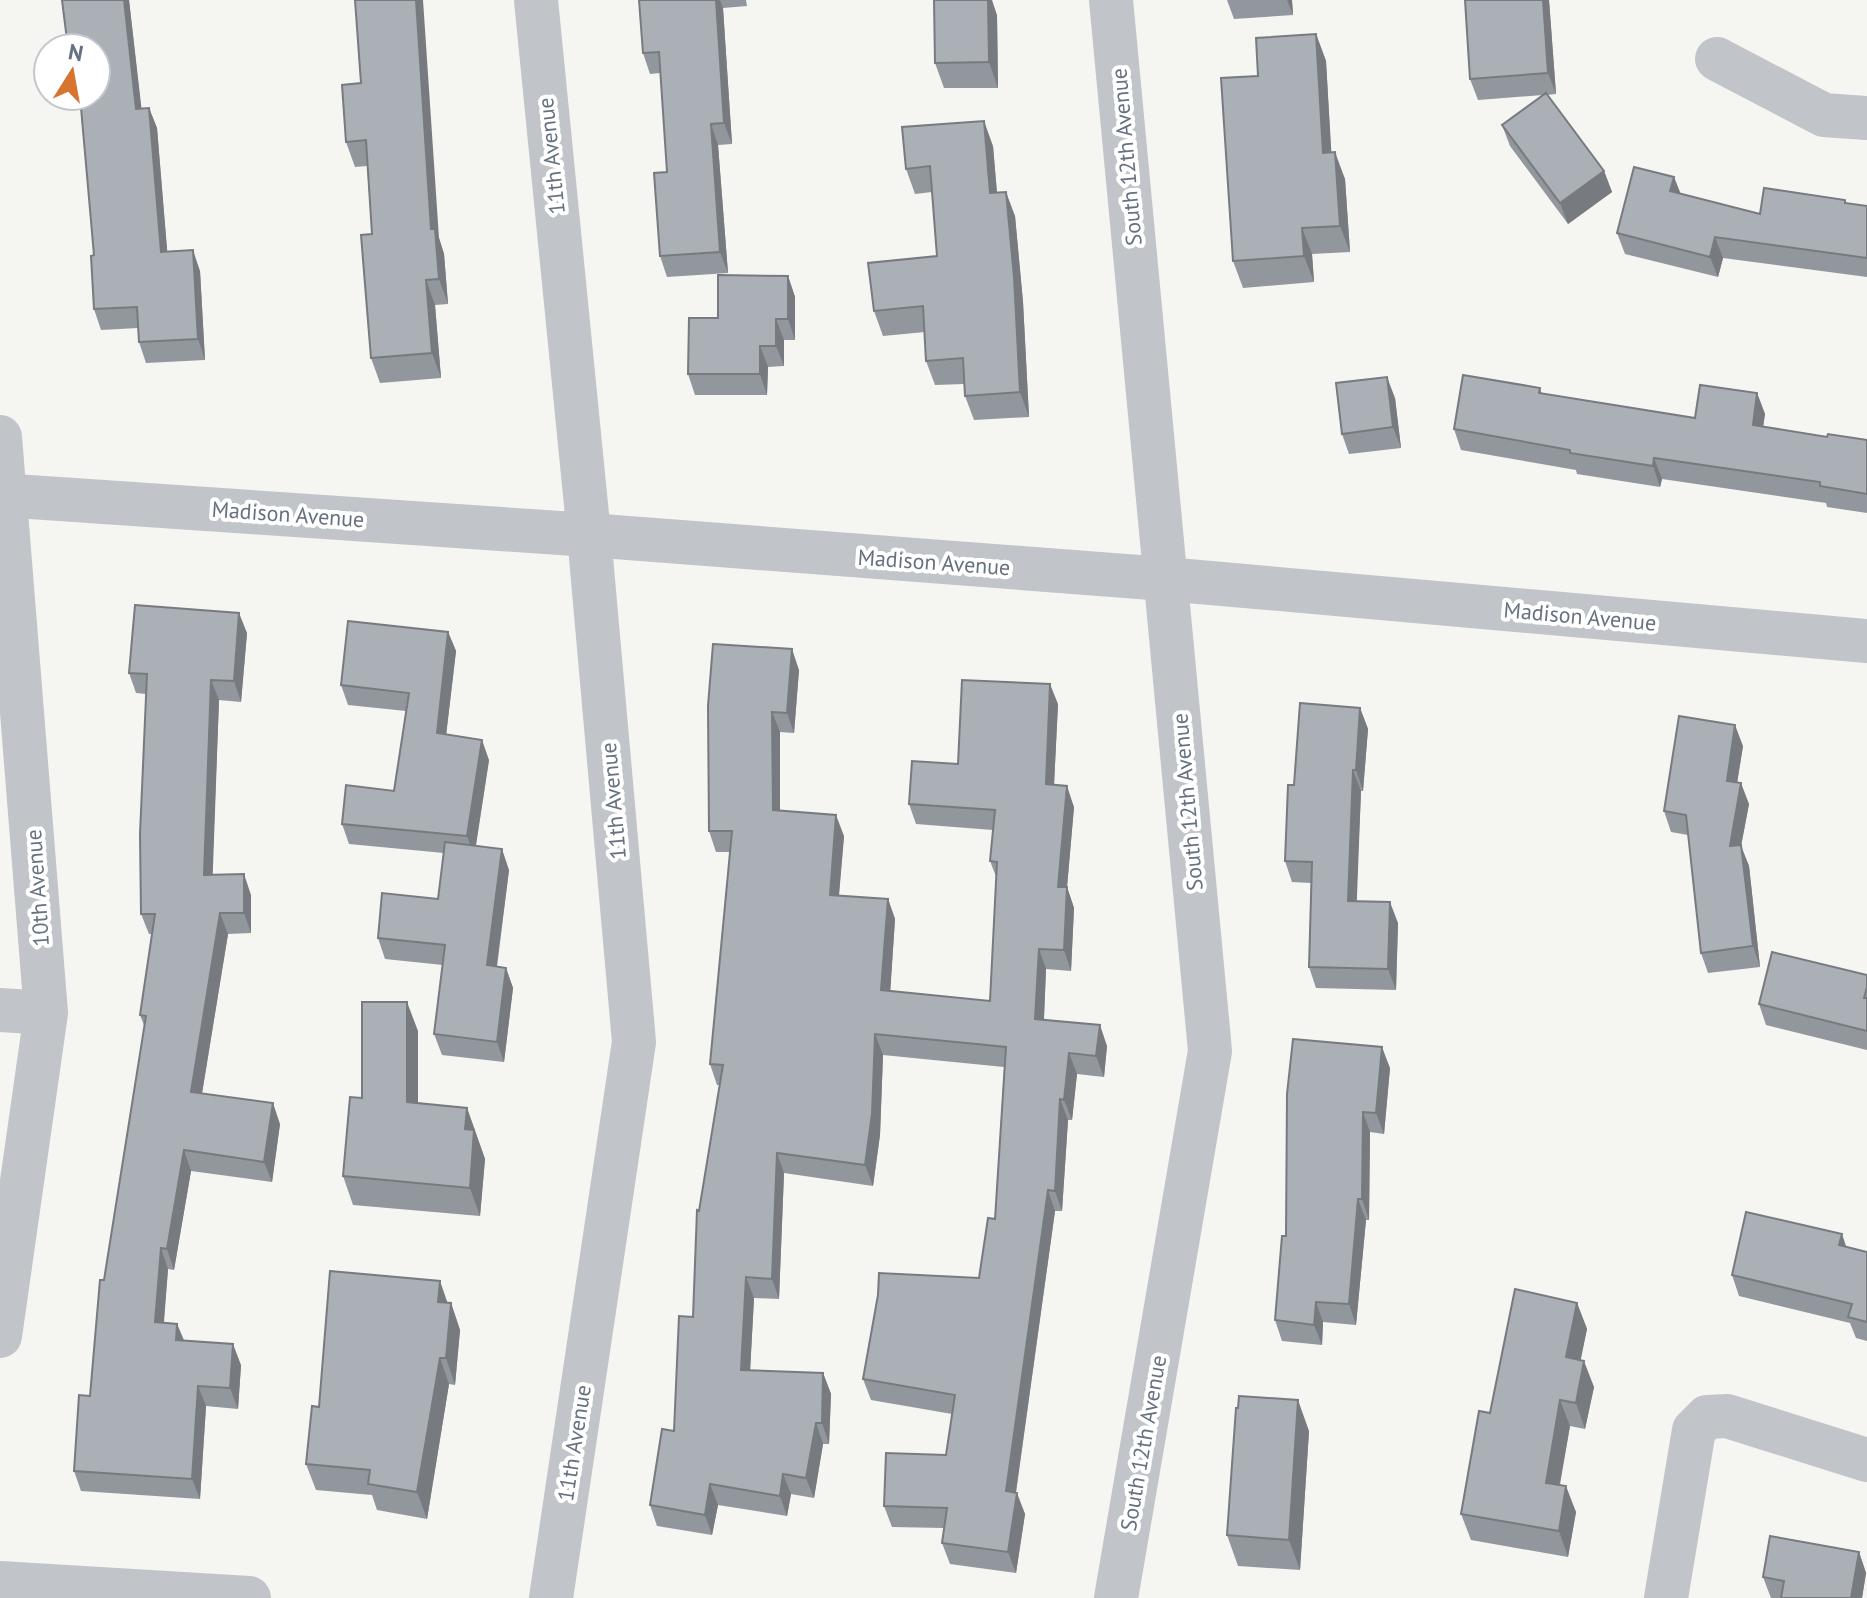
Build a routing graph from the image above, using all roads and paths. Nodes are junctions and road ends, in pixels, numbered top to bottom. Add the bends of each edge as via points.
1 (536, 0) edge
2 (1111, 0) edge
3 (1717, 59) dead end
4 (1867, 118) edge
5 (0, 437) edge
6 (3, 495) edge
7 (589, 535) junction
8 (1165, 579) junction
9 (1867, 641) edge
10 (0, 1010) edge
11 (46, 1013) junction
12 (0, 1336) edge
13 (1867, 1460) edge
14 (0, 1583) edge
15 (249, 1598) edge
16 (551, 1598) edge
17 (1116, 1598) edge
18 (1666, 1598) edge

1 - 7 street, 11th Avenue
2 - 8 street, South 12th Avenue
3 - 4 street via 1824,115
5 - 6 street, 10th Avenue
6 - 7 street, Madison Avenue
6 - 11 street, 10th Avenue
7 - 8 street, Madison Avenue
7 - 16 street, 11th Avenue via 634,1042
8 - 9 street, Madison Avenue
8 - 17 street, South 12th Avenue via 1210,1051
10 - 11 street
11 - 12 street, 10th Avenue
13 - 18 street via 1727,1416 1707,1417 1694,1430
14 - 15 street

